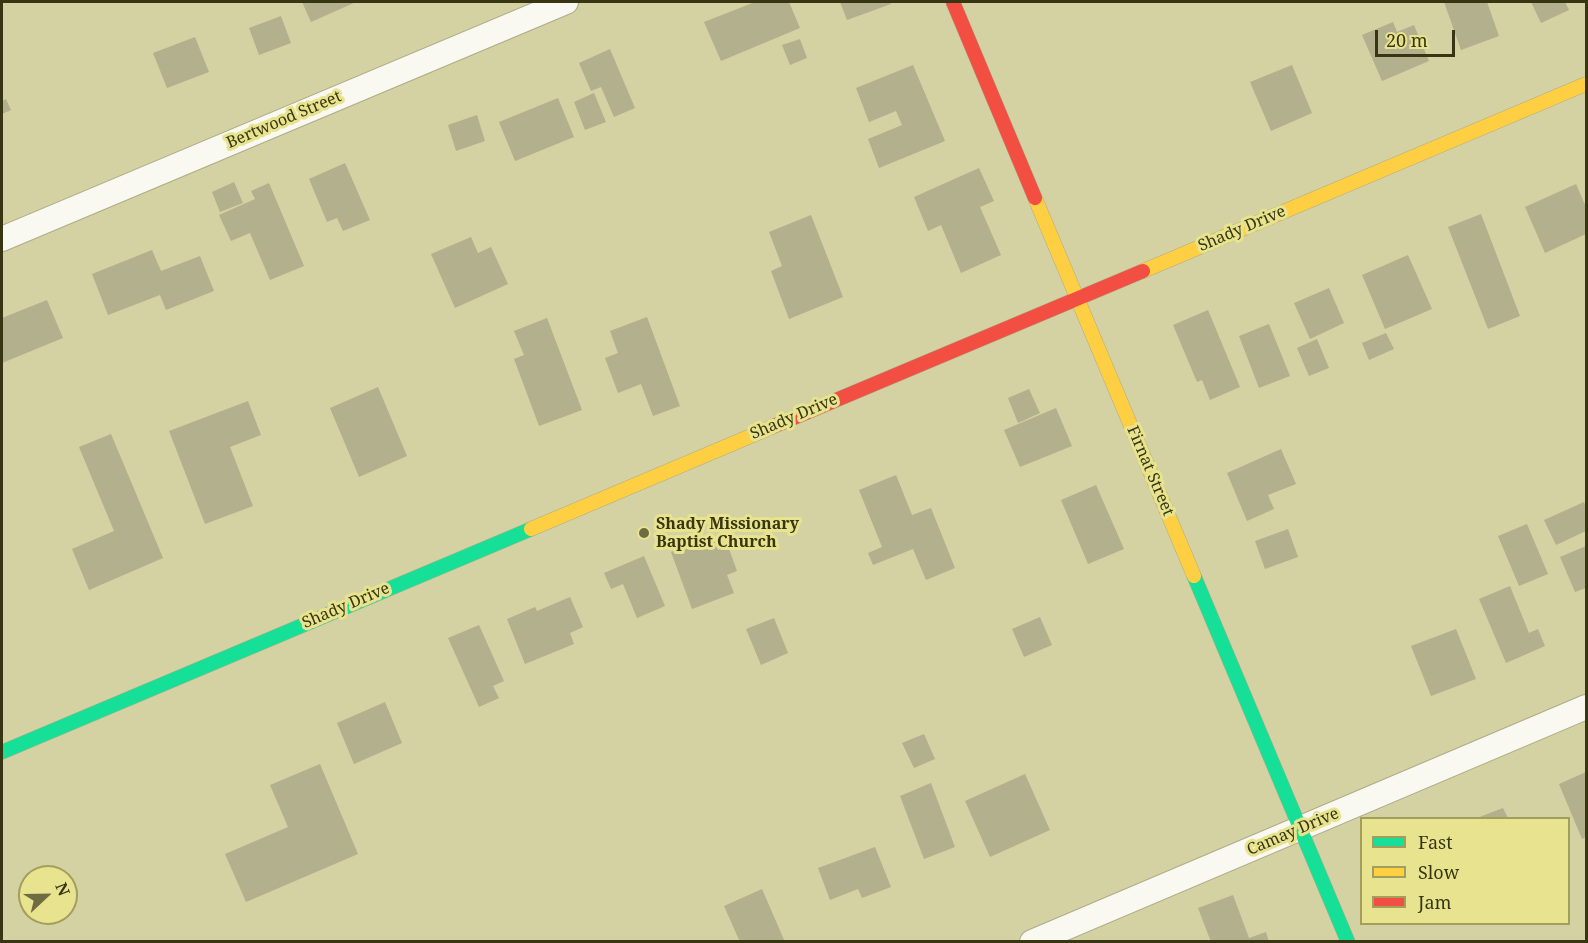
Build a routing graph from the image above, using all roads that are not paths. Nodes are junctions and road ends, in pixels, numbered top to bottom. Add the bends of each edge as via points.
1 (566, 2) edge
2 (953, 2) edge
3 (1587, 84) edge
4 (2, 239) edge
5 (1078, 298) junction
6 (1587, 707) edge
7 (2, 752) edge
8 (1300, 829) junction
9 (1032, 942) edge
10 (1348, 942) edge

1 - 4 street, Bertwood Street
2 - 5 street, Firnat Street
3 - 5 street, Shady Drive
5 - 7 street, Shady Drive
5 - 8 street, Firnat Street
6 - 8 street, Camay Drive
8 - 9 street, Camay Drive
8 - 10 street, Firnat Street

